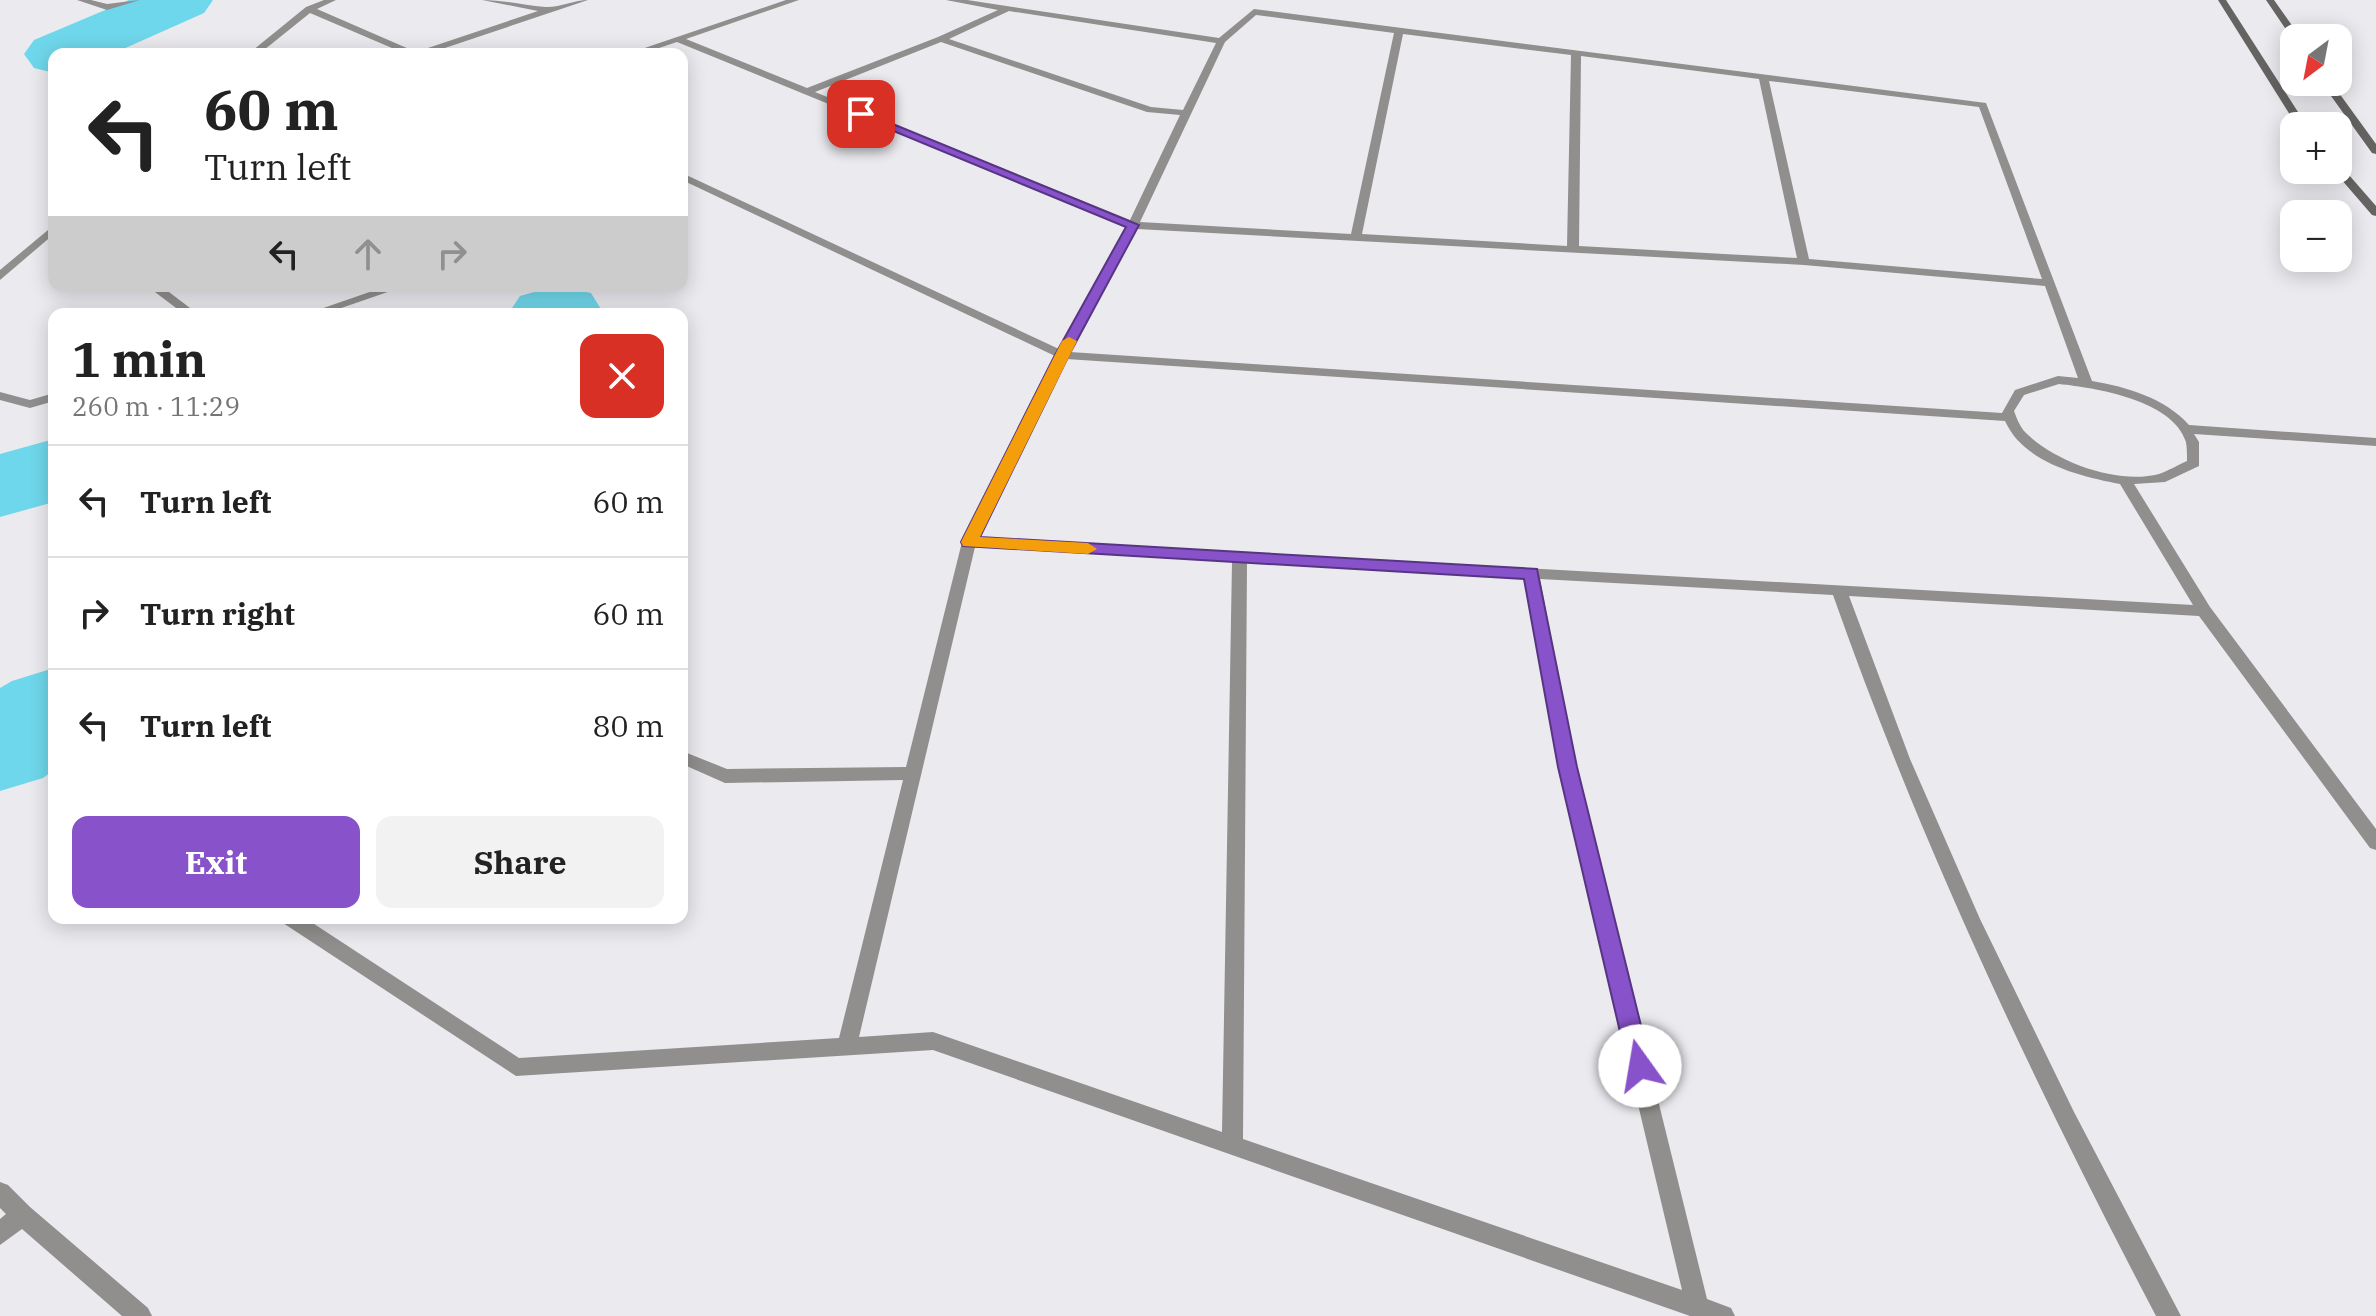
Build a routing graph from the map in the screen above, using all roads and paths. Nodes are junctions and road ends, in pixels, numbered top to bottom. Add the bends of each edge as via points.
1 (81, 0) edge
2 (136, 0) edge
3 (332, 0) edge
4 (486, 0) edge
5 (584, 0) edge
6 (795, 0) edge
7 (950, 0) edge
8 (2222, 0) edge
9 (2270, 0) edge
10 (309, 9) junction
11 (1007, 9) junction
12 (549, 10) junction
13 (2286, 24) edge
14 (1399, 29) junction
15 (677, 39) junction
16 (941, 39) junction
17 (1221, 41) junction
18 (260, 48) edge
19 (402, 48) edge
20 (434, 48) edge
21 (650, 48) edge
22 (1576, 52) junction
23 (1763, 76) junction
24 (806, 92) junction
25 (2336, 96) edge
26 (2293, 112) edge
27 (1187, 113) junction
28 (2376, 151) edge
29 (688, 179) edge
30 (2351, 184) edge
31 (705, 187) junction
32 (688, 192) edge
33 (2376, 213) edge
34 (1133, 225) junction
35 (48, 233) edge
36 (1356, 237) junction
37 (1573, 250) junction
38 (1804, 262) junction
39 (0, 276) edge
40 (2047, 283) junction
41 (161, 292) edge
42 (380, 292) edge
43 (184, 308) edge
44 (331, 308) edge
45 (1062, 355) junction
46 (2086, 382) junction
47 (0, 396) edge
48 (48, 399) edge
49 (2007, 417) junction
50 (2187, 429) junction
51 (2376, 442) edge
52 (2125, 481) junction
53 (969, 542) junction
54 (1240, 557) junction
55 (1531, 573) junction
56 (1839, 591) junction
57 (2204, 611) junction
58 (688, 760) edge
59 (914, 773) junction
60 (2376, 843) edge
61 (299, 924) edge
62 (847, 1046) junction
63 (1232, 1147) junction
64 (0, 1192) edge
65 (22, 1215) junction
66 (0, 1234) edge
67 (1697, 1306) junction
68 (140, 1316) edge
69 (1723, 1316) edge
70 (2169, 1316) edge

1 - 2 street via 107,7
3 - 10 street
4 - 12 street
5 - 12 street
6 - 15 street
7 - 11 street
8 - 26 main road
9 - 13 main road
10 - 18 street
10 - 19 street
11 - 16 street
11 - 17 street
12 - 20 street
14 - 17 street via 1254,12
14 - 22 street
14 - 36 street
15 - 21 street
15 - 24 street
16 - 24 street
16 - 27 street via 1150,110
17 - 27 street
22 - 23 street
22 - 37 street
23 - 38 street
23 - 40 street via 1983,105
24 - 34 street
25 - 28 main road
27 - 34 street
29 - 31 street
30 - 33 main road
31 - 32 street
31 - 45 street
34 - 36 street
34 - 45 street
35 - 39 street
36 - 37 street
37 - 38 street
38 - 40 street
40 - 46 street
41 - 43 street
42 - 44 street
45 - 49 street
45 - 53 street
46 - 49 street via 2058,380 2017,391 2008,403
46 - 50 street via 2145,400
47 - 48 street via 30,404
49 - 52 street via 2026,442 2062,464
50 - 51 street
50 - 52 street via 2196,447 2194,463 2180,474 2155,481
52 - 57 street
53 - 54 street
53 - 59 street
54 - 55 street
54 - 63 street
55 - 56 street
55 - 67 street via 1567,767
56 - 57 street
56 - 70 street via 1909,780 1989,961
57 - 60 street
58 - 59 street via 725,776
59 - 62 street
61 - 62 street via 516,1067
62 - 63 street via 933,1041
63 - 67 street
64 - 65 street
65 - 66 street
65 - 68 street
67 - 69 street

